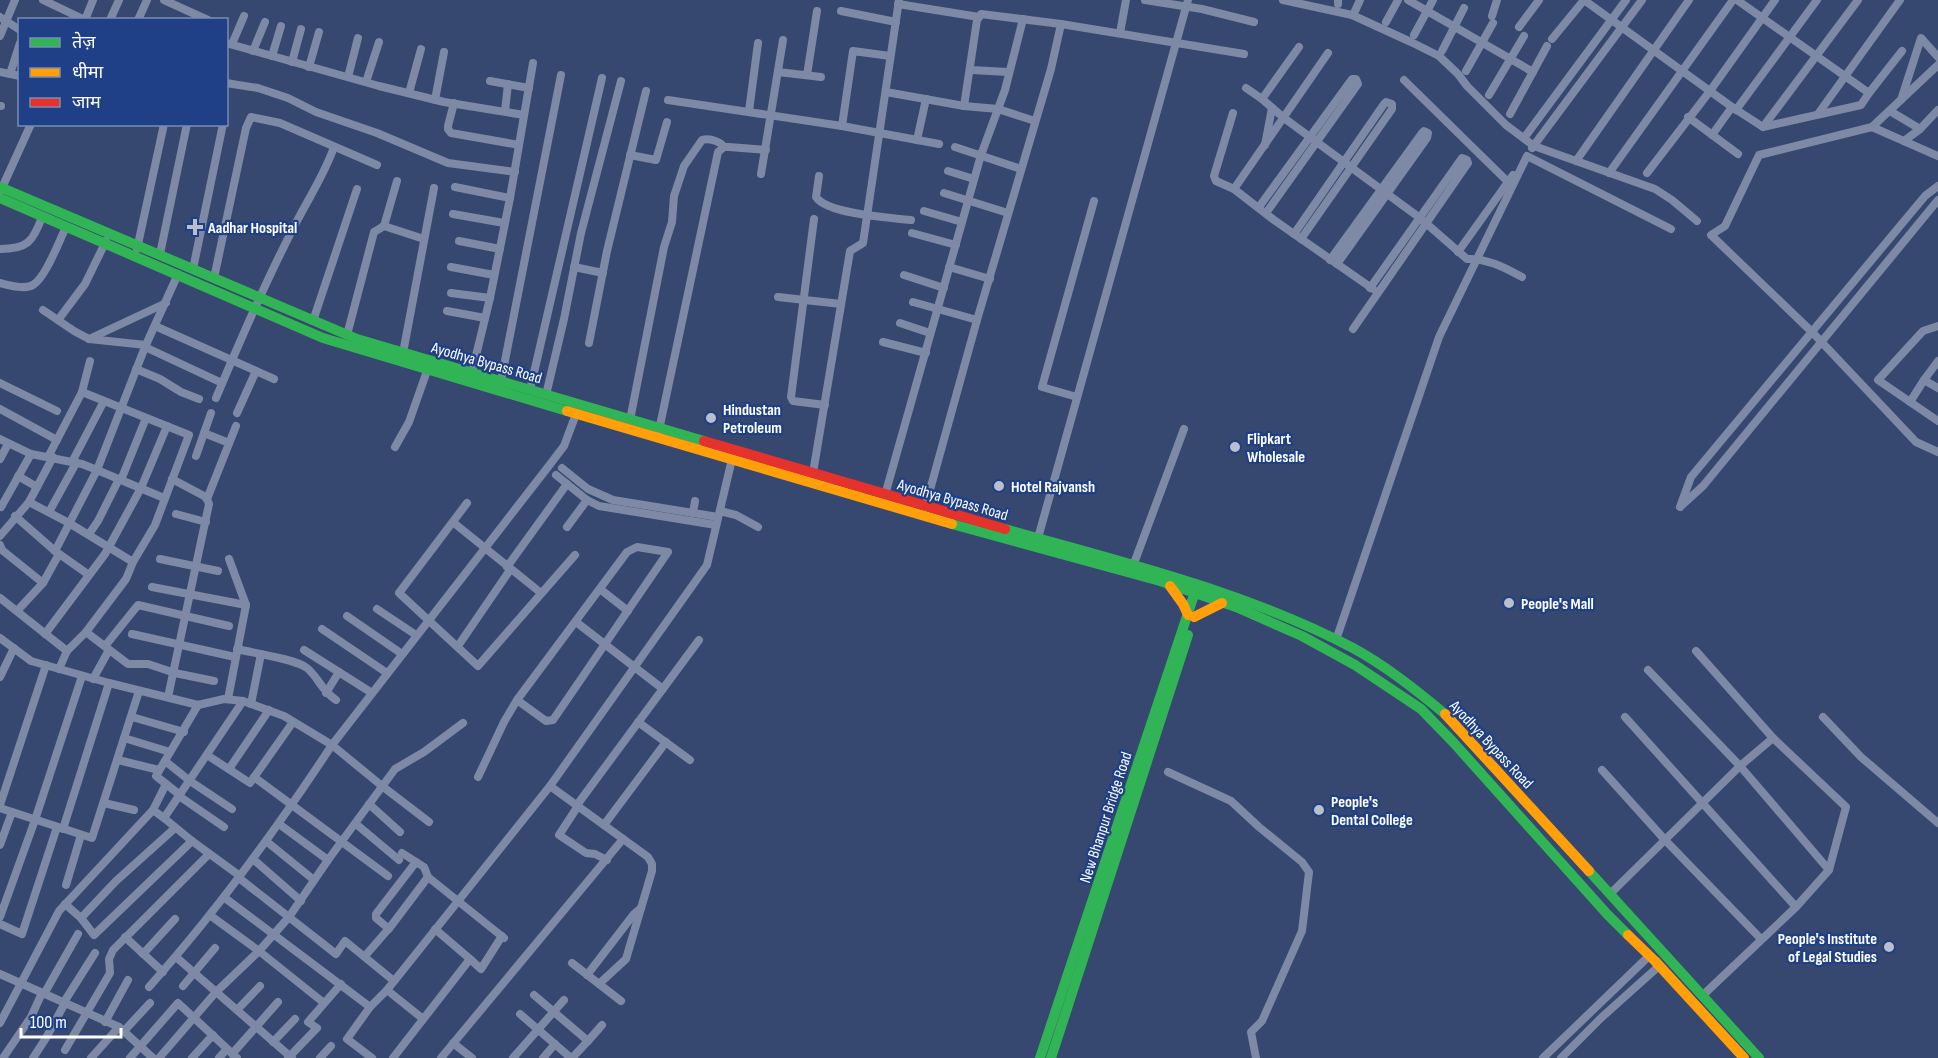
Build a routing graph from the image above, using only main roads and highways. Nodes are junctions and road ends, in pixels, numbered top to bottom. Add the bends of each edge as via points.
1 (0, 191) edge
2 (107, 238) junction
3 (137, 251) junction
4 (470, 377) junction
5 (581, 412) junction
6 (658, 433) junction
7 (924, 510) junction
8 (1169, 585) junction
9 (1199, 590) junction
10 (1222, 603) junction
11 (1191, 616) junction
12 (1276, 617) junction
13 (1354, 650) junction
14 (1348, 661) junction
15 (1664, 953) junction
16 (1654, 961) junction
17 (1040, 1058) edge
18 (1051, 1058) edge
19 (1744, 1058) edge
20 (1759, 1058) edge

1 - 2 main road, Ayodhya Bypass Road
1 - 2 main road, Ayodhya Bypass Road via 42,217
2 - 3 main road, Ayodhya Bypass Road
3 - 4 main road, Ayodhya Bypass Road via 160,254 347,335
3 - 4 main road, Ayodhya Bypass Road via 177,277 329,340 428,371
4 - 5 main road, Ayodhya Bypass Road
5 - 6 main road, Ayodhya Bypass Road
5 - 6 main road, Ayodhya Bypass Road via 630,420
6 - 7 main road, Ayodhya Bypass Road via 732,459
6 - 7 main road, Ayodhya Bypass Road via 813,473
7 - 8 main road, Ayodhya Bypass Road
7 - 9 main road, Ayodhya Bypass Road via 1038,538
8 - 9 main road, Ayodhya Bypass Road
8 - 11 main road
9 - 10 main road, Ayodhya Bypass Road
9 - 11 main road, New Bhanpur Bridge Road
9 - 12 main road, Ayodhya Bypass Road
10 - 11 main road
10 - 12 main road, Ayodhya Bypass Road
11 - 17 main road, New Bhanpur Bridge Road
11 - 18 main road, New Bhanpur Bridge Road
12 - 13 main road, Ayodhya Bypass Road
12 - 14 main road, Ayodhya Bypass Road
13 - 14 main road
13 - 15 main road, Ayodhya Bypass Road via 1412,687 1447,716
14 - 16 main road, Ayodhya Bypass Road via 1421,710
15 - 16 main road
15 - 20 main road, Ayodhya Bypass Road
16 - 19 main road, Ayodhya Bypass Road

